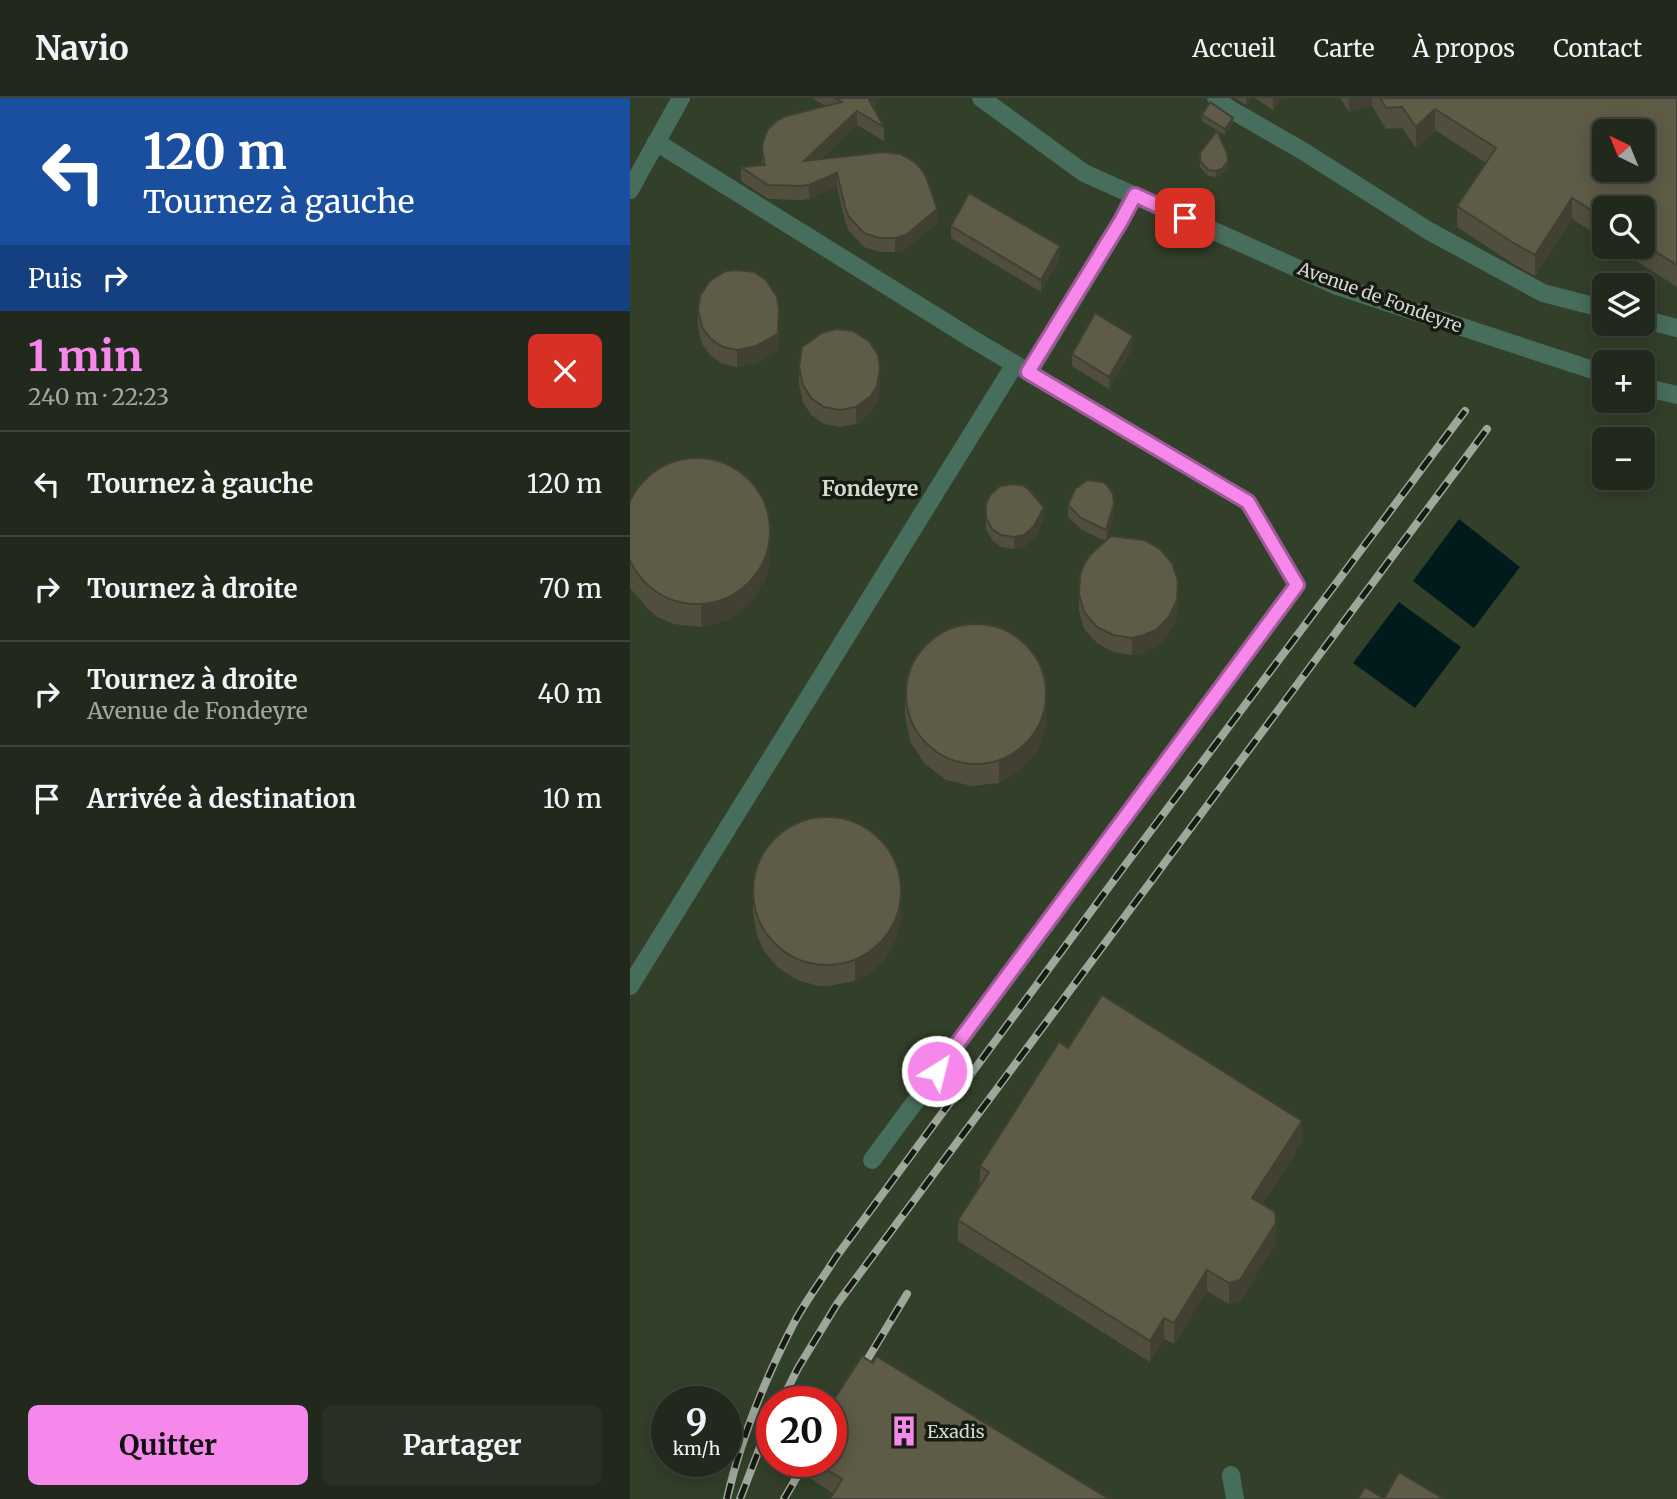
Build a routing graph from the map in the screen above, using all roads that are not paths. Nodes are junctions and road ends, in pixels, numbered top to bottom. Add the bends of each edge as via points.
1 (681, 98) edge
2 (981, 98) edge
3 (1216, 98) edge
4 (656, 142) junction
5 (630, 190) edge
6 (1135, 195) junction
7 (1592, 306) edge
8 (1655, 322) edge
9 (1677, 328) edge
10 (1022, 368) junction
11 (1592, 370) edge
12 (1655, 390) edge
13 (1677, 395) edge
14 (630, 986) edge
15 (872, 1160) dead end
16 (1231, 1475) dead end
17 (1236, 1499) edge

1 - 4 street
2 - 6 street, Avenue de Fondeyre via 1084,173
3 - 7 street via 1429,231 1543,293
4 - 5 street
4 - 10 street
6 - 10 street
6 - 11 street, Avenue de Fondeyre via 1338,286
8 - 9 street
10 - 14 street
10 - 15 street via 1248,502 1297,585
12 - 13 street
16 - 17 street

